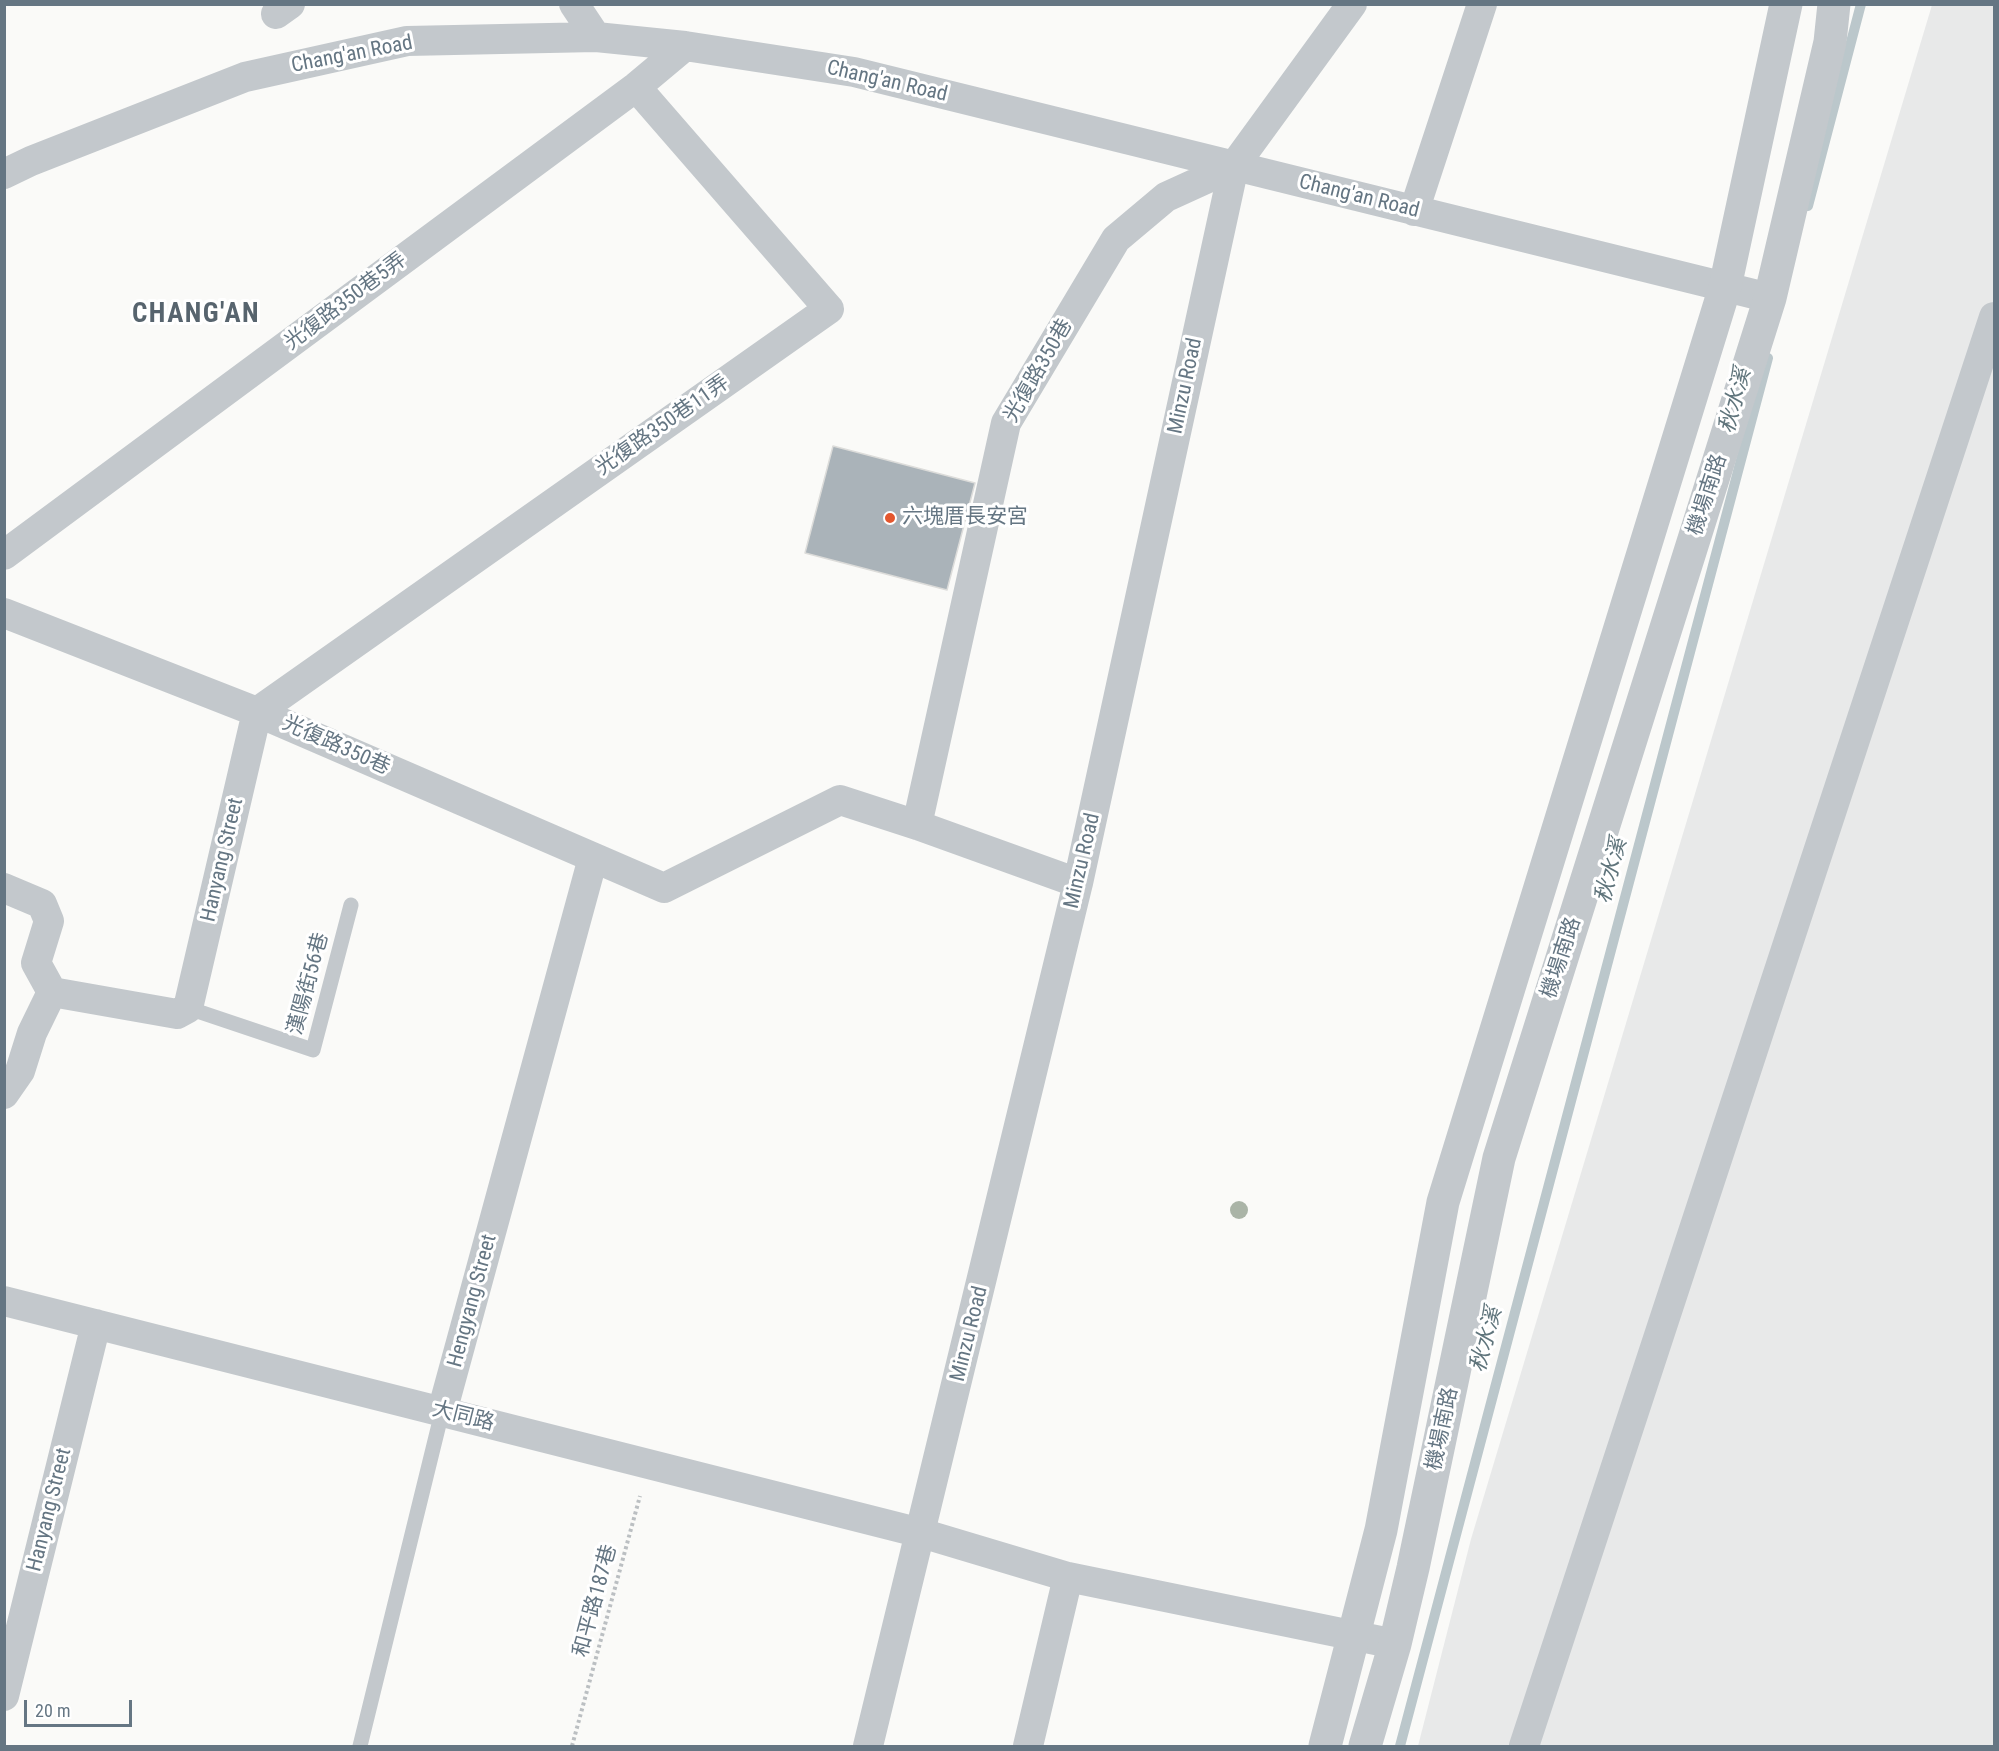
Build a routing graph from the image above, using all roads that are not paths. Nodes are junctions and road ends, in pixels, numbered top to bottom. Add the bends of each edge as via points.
1 (574, 4) edge
2 (1352, 4) edge
3 (1482, 4) edge
4 (1786, 4) edge
5 (1834, 4) edge
6 (596, 37) junction
7 (685, 46) junction
8 (636, 87) junction
9 (1234, 166) junction
10 (4, 174) edge
11 (1414, 211) junction
12 (1725, 287) junction
13 (1770, 298) junction
14 (1995, 317) edge
15 (4, 555) edge
16 (4, 613) edge
17 (257, 712) junction
18 (917, 825) junction
19 (593, 858) junction
20 (1078, 883) junction
21 (4, 888) edge
22 (351, 905) dead end
23 (52, 992) junction
24 (188, 1008) junction
25 (4, 1094) edge
26 (4, 1301) edge
27 (96, 1324) junction
28 (442, 1412) junction
29 (921, 1533) junction
30 (1068, 1577) junction
31 (1354, 1634) junction
32 (1395, 1644) junction
33 (4, 1696) edge
34 (360, 1746) edge
35 (868, 1746) edge
36 (1028, 1746) edge
37 (1325, 1746) edge
38 (1365, 1746) edge
39 (1524, 1746) edge

1 - 6 street
2 - 9 street, Minzu Road
3 - 11 street
4 - 12 street, 機場南路
5 - 13 street, 機場南路 via 1830,42
6 - 7 street, Chang'an Road
6 - 10 street, Chang'an Road via 407,41 245,77
7 - 8 street, 光復路350巷5弄
7 - 9 street, Chang'an Road via 854,72
8 - 15 street, 光復路350巷5弄
8 - 17 street, 光復路350巷11弄 via 829,309
9 - 11 street, Chang'an Road
9 - 18 street, 光復路350巷 via 1166,197 1116,239 1006,423
9 - 20 street, Minzu Road
11 - 12 street, Chang'an Road
12 - 13 street, Chang'an Road
12 - 31 street, 機場南路 via 1443,1202 1381,1530
13 - 32 street, 機場南路 via 1499,1158
14 - 39 street
16 - 17 street, 光復路350巷
17 - 19 street, 光復路350巷
17 - 24 street, Hanyang Street
18 - 19 street, 光復路350巷 via 840,800 664,888
18 - 20 street
19 - 28 street, Hengyang Street
20 - 29 street, Minzu Road
21 - 23 street via 42,904 49,921 36,963
22 - 24 lane, 漢陽街56巷 via 313,1050
23 - 24 street via 177,1014
23 - 25 street via 32,1033 20,1071
26 - 27 street, 大同路
27 - 28 street, 大同路
27 - 33 street, Hanyang Street
28 - 29 street, 大同路
28 - 34 lane, Hengyang Street
29 - 30 street, 大同路
29 - 35 street, Minzu Road
30 - 31 street, 大同路
30 - 36 street
31 - 32 street, 大同路
31 - 37 street, 機場南路
32 - 38 street, 機場南路

